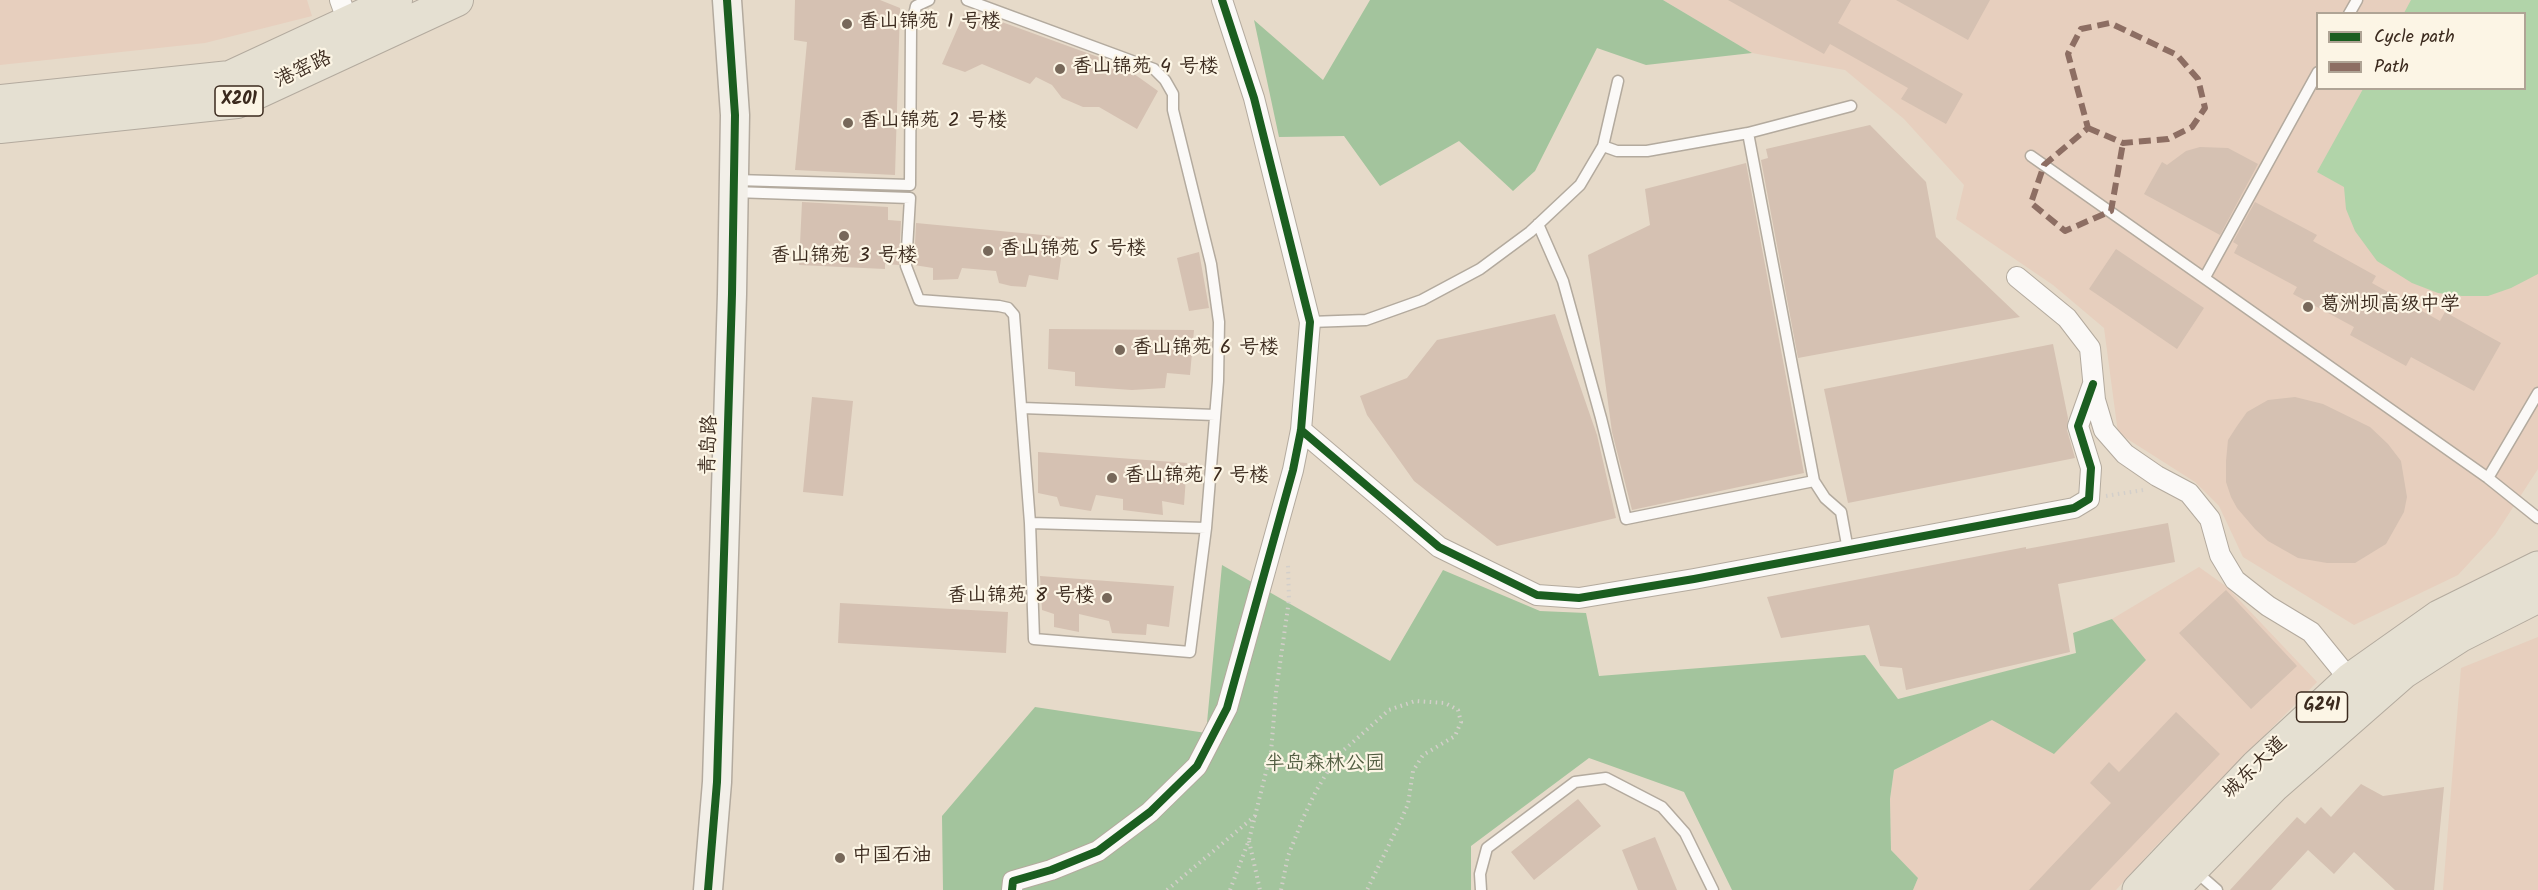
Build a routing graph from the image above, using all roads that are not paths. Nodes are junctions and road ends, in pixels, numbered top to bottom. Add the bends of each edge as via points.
1 (396, 0) edge
2 (457, 0) edge
3 (727, 0) edge
4 (929, 0) edge
5 (967, 0) edge
6 (1222, 0) edge
7 (344, 11) edge
8 (2316, 76) edge
9 (1618, 81) dead end
10 (0, 101) edge
11 (1851, 106) dead end
12 (0, 127) edge
13 (1748, 133) junction
14 (1603, 146) junction
15 (2031, 156) dead end
16 (910, 185) junction
17 (734, 186) junction
18 (910, 198) junction
19 (1538, 224) junction
20 (2018, 277) dead end
21 (2205, 277) junction
22 (1310, 322) junction
23 (2093, 384) junction
24 (2538, 393) edge
25 (1022, 408) junction
26 (1215, 415) junction
27 (1300, 430) junction
28 (2488, 478) junction
29 (1814, 481) junction
30 (2538, 518) edge
31 (1030, 523) junction
32 (1206, 528) junction
33 (1848, 550) junction
34 (2538, 568) edge
35 (2538, 596) edge
36 (2350, 680) junction
37 (2181, 879) edge
38 (708, 890) edge
39 (1012, 890) edge
40 (1481, 890) edge
41 (1713, 890) edge
42 (2139, 890) edge
43 (2217, 890) edge

1 - 7 main road, 港窑路 / X201
2 - 12 main road, 港窑路 / X201 via 237,102
3 - 17 street, 青岛路 via 735,115
4 - 16 lane via 916,6 911,29
5 - 26 lane via 1136,61 1154,69 1165,80 1173,94 1173,110 1211,264 1220,322
6 - 22 street via 1254,98
7 - 10 main road, 港窑路 / X201 via 230,77
8 - 21 lane
9 - 14 lane
11 - 13 lane
13 - 14 lane via 1647,151 1617,151
13 - 29 lane
14 - 19 lane via 1580,185
15 - 21 lane
16 - 17 lane
16 - 18 lane
17 - 18 lane
17 - 38 street, 青岛路 via 718,770
18 - 25 lane via 906,267 919,300 1008,308 1017,329
19 - 22 lane via 1480,269 1422,300 1366,320
19 - 29 lane via 1563,281 1626,519
20 - 23 street via 2067,318 2090,348
21 - 28 lane
22 - 27 street
23 - 33 street via 2078,426 2091,468 2089,499 2074,508
23 - 36 street via 2104,430 2125,454 2189,493 2210,519 2220,555 2235,580 2311,632
24 - 28 lane
25 - 26 lane
25 - 31 lane
26 - 32 lane
27 - 33 street via 1439,547 1537,595 1579,598
27 - 39 street via 1293,470 1227,708 1197,765 1150,812 1098,850 1012,881
28 - 30 lane
29 - 33 lane via 1841,512
31 - 32 lane
31 - 32 lane via 1034,639 1190,652
34 - 36 highway, 城东大道 / G241 via 2439,617
35 - 37 highway, 城东大道 / G241 via 2459,636 2403,672 2274,785
36 - 42 highway, 城东大道 / G241 via 2257,766
37 - 43 lane
40 - 41 lane via 1480,874 1487,848 1575,782 1606,778 1662,807 1685,833

